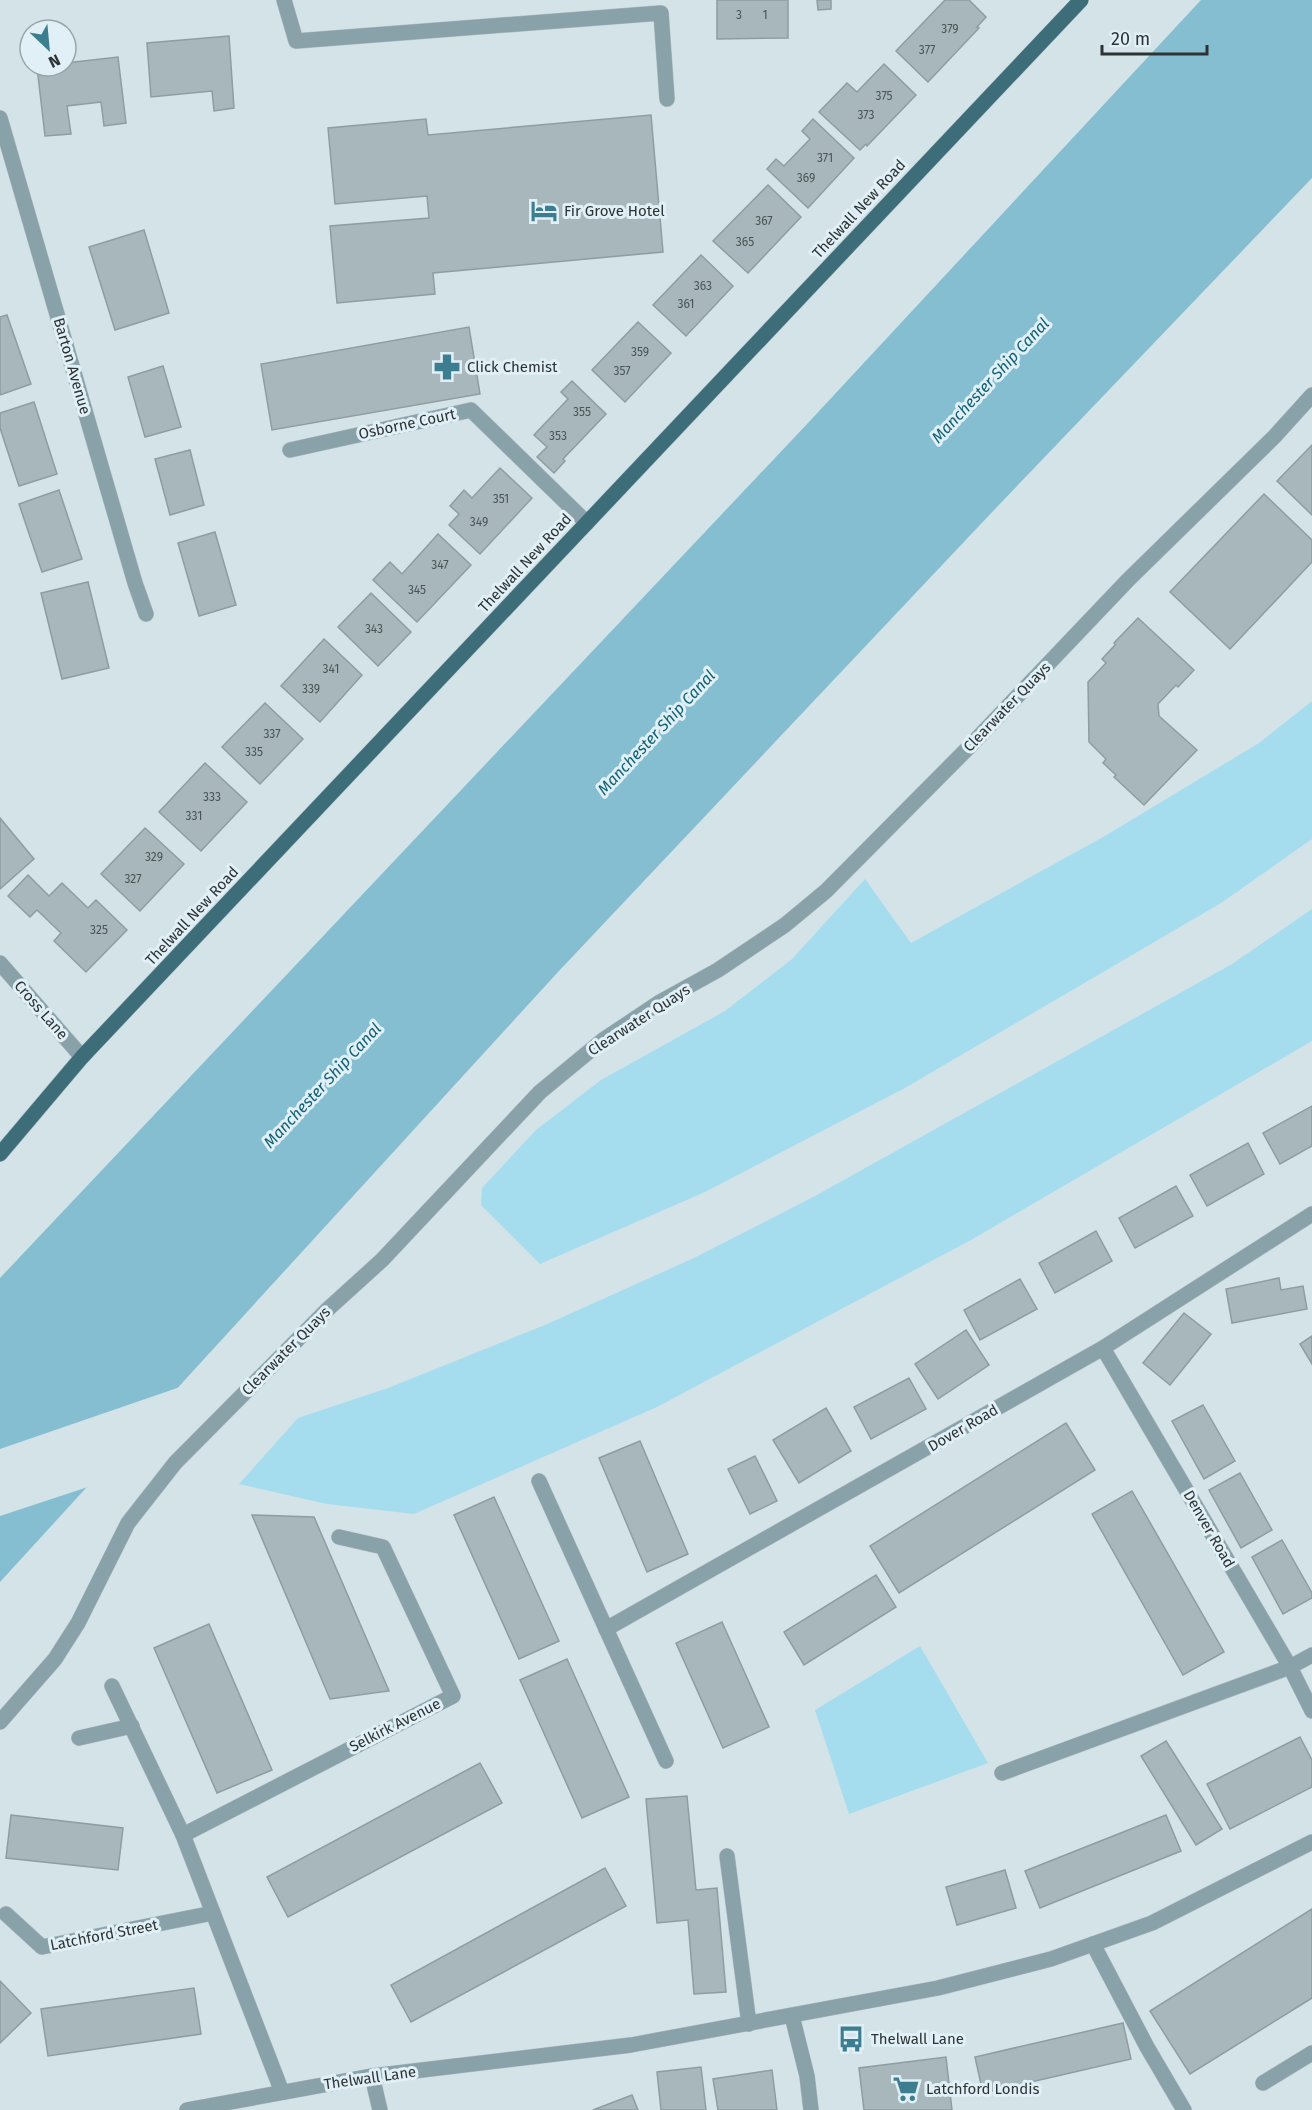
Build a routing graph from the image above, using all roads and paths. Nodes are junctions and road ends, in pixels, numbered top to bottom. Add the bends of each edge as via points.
1 (284, 0) edge
2 (1081, 0) edge
3 (667, 99) dead end
4 (0, 118) edge
5 (1312, 395) edge
6 (290, 450) dead end
7 (588, 523) junction
8 (146, 614) dead end
9 (0, 963) edge
10 (82, 1057) junction
11 (0, 1154) edge
12 (1312, 1214) edge
13 (1102, 1348) junction
14 (538, 1481) dead end
15 (339, 1537) dead end
16 (606, 1629) junction
17 (1312, 1655) edge
18 (1290, 1667) junction
19 (112, 1686) dead end
20 (1312, 1711) edge
21 (0, 1722) edge
22 (132, 1726) junction
23 (79, 1738) dead end
24 (666, 1761) dead end
25 (1002, 1773) dead end
26 (183, 1835) junction
27 (1312, 1842) edge
28 (727, 1856) dead end
29 (213, 1913) junction
30 (6, 1914) dead end
31 (1093, 1944) junction
32 (792, 2016) junction
33 (749, 2024) junction
34 (1312, 2053) edge
35 (372, 2076) junction
36 (1263, 2083) dead end
37 (282, 2092) junction
38 (187, 2110) edge
39 (380, 2110) edge
40 (811, 2110) edge
41 (1184, 2110) edge

1 - 3 street via 296,41 661,13
2 - 7 main road, Thelwall New Road
4 - 8 street, Barton Avenue
5 - 21 street, Clearwater Quays via 826,891 728,964 603,1040 540,1092 382,1260 174,1462 128,1523 78,1623 55,1659
6 - 7 street, Osborne Court via 471,410
7 - 10 main road, Thelwall New Road
9 - 10 street, Cross Lane
10 - 11 main road, Thelwall New Road
12 - 13 street, Dover Road
13 - 16 street, Dover Road
13 - 18 street, Denver Road
14 - 16 street
15 - 26 street, Selkirk Avenue via 383,1547 453,1696
16 - 24 street
17 - 18 street
18 - 20 street, Denver Road
18 - 25 street
19 - 22 street
22 - 23 street
22 - 26 street
26 - 29 street
27 - 31 street, Thelwall Lane via 1152,1923
28 - 33 street
29 - 30 street, Latchford Street via 42,1947
29 - 37 street
31 - 32 street, Thelwall Lane via 938,1988
31 - 41 street
32 - 33 street, Thelwall Lane
32 - 40 street
33 - 35 street, Thelwall Lane via 632,2045
34 - 36 street
35 - 37 street, Thelwall Lane
35 - 39 street
37 - 38 street, Thelwall Lane

